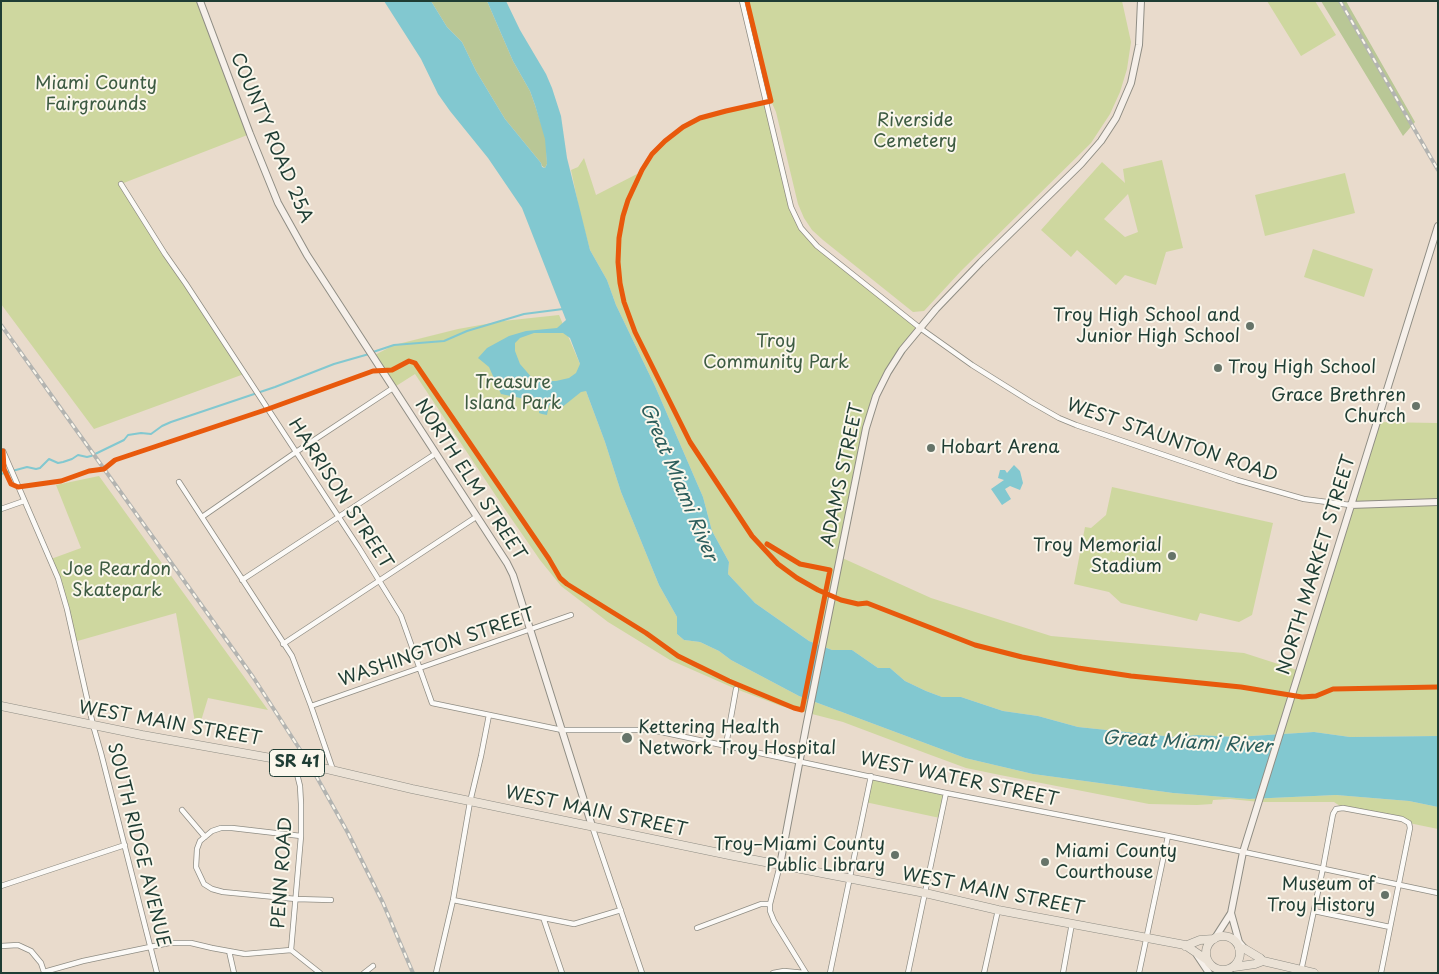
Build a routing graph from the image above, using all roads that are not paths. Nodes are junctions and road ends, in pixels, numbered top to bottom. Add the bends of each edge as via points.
1 (200, 1) edge
2 (742, 1) edge
3 (1141, 1) edge
4 (121, 184) dead end
5 (1438, 226) edge
6 (340, 306) joint
7 (920, 328) junction
8 (393, 388) junction
9 (2, 451) edge
10 (296, 452) junction
11 (435, 454) junction
12 (179, 482) dead end
13 (24, 501) junction
14 (1438, 502) edge
15 (1350, 505) junction
16 (1, 509) edge
17 (202, 516) junction
18 (338, 516) junction
19 (476, 517) junction
20 (242, 580) junction
21 (380, 580) junction
22 (571, 615) dead end
23 (530, 630) junction
24 (283, 644) junction
25 (420, 667) junction
26 (736, 689) dead end
27 (432, 703) joint
28 (1, 706) edge
29 (312, 706) junction
30 (489, 715) junction
31 (92, 725) junction
32 (562, 730) junction
33 (726, 745) junction
34 (800, 760) junction
35 (294, 762) junction
36 (333, 770) junction
37 (871, 776) junction
38 (946, 793) junction
39 (470, 802) junction
40 (182, 810) dead end
41 (592, 826) junction
42 (205, 836) junction
43 (300, 836) junction
44 (1168, 836) junction
45 (125, 845) junction
46 (1244, 852) junction
47 (780, 865) junction
48 (1323, 868) junction
49 (849, 879) junction
50 (1398, 885) junction
51 (1, 886) edge
52 (925, 893) junction
53 (1438, 893) edge
54 (296, 899) junction
55 (331, 900) dead end
56 (453, 900) junction
57 (770, 904) junction
58 (621, 910) junction
59 (998, 910) junction
60 (1314, 911) junction
61 (1231, 913) junction
62 (544, 920) junction
63 (1072, 923) junction
64 (1390, 927) junction
65 (697, 928) dead end
66 (1213, 937) junction
67 (1145, 938) junction
68 (1239, 943) junction
69 (1, 946) edge
70 (1185, 946) junction
71 (150, 947) junction
72 (291, 950) junction
73 (229, 951) junction
74 (1193, 951) junction
75 (1208, 961) junction
76 (1263, 962) junction
77 (373, 966) dead end
78 (1231, 969) edge
79 (1301, 971) edge
80 (44, 972) edge
81 (157, 973) edge
82 (234, 973) edge
83 (320, 973) edge
84 (364, 973) edge
85 (436, 973) edge
86 (562, 973) edge
87 (642, 973) edge
88 (773, 973) edge
89 (806, 973) edge
90 (830, 973) edge
91 (908, 973) edge
92 (984, 973) edge
93 (1063, 973) edge
94 (1138, 973) edge
95 (1210, 973) edge
96 (1314, 973) edge
97 (1381, 973) edge

1 - 6 main road, COUNTY ROAD 25A via 278,203
2 - 7 street, WEST STAUNTON ROAD via 788,199 797,222 817,246
3 - 7 main road, ADAMS STREET via 1139,45 1133,76 1122,106 1101,141
4 - 10 street, HARRISON STREET
5 - 15 main road, NORTH MARKET STREET
6 - 8 main road, NORTH ELM STREET
7 - 15 street, WEST STAUNTON ROAD via 1031,402 1076,425 1237,480 1304,499
7 - 34 main road, ADAMS STREET via 888,372 871,409
8 - 10 street
8 - 11 main road, NORTH ELM STREET
9 - 13 street, SOUTH RIDGE AVENUE
10 - 17 street
10 - 18 street, HARRISON STREET
11 - 18 street
11 - 19 main road, NORTH ELM STREET
12 - 17 street
13 - 16 street
13 - 31 street, SOUTH RIDGE AVENUE via 58,578
14 - 15 main road
15 - 46 main road, NORTH MARKET STREET
17 - 20 street
18 - 20 street
18 - 21 street, HARRISON STREET
19 - 21 street
19 - 23 main road, NORTH ELM STREET via 508,563
20 - 24 street
21 - 24 street
21 - 25 street, HARRISON STREET via 401,616
22 - 23 street, WASHINGTON STREET
23 - 25 street, WASHINGTON STREET
23 - 32 main road, NORTH ELM STREET
24 - 29 street via 292,656
25 - 27 street, HARRISON STREET
25 - 29 street, WASHINGTON STREET
26 - 33 street
27 - 30 street, WEST WATER STREET
28 - 31 main road, WEST MAIN STREET / SR 41
29 - 36 street
30 - 32 street, WEST WATER STREET
30 - 39 street
31 - 35 main road, WEST MAIN STREET / SR 41
31 - 45 street, SOUTH RIDGE AVENUE
32 - 33 street, WEST WATER STREET via 652,730
32 - 41 main road, NORTH ELM STREET
33 - 34 street, WEST WATER STREET
34 - 37 street, WEST WATER STREET
34 - 47 main road, ADAMS STREET
35 - 36 main road, WEST MAIN STREET / SR 41
35 - 43 street, PENN ROAD via 300,786
36 - 39 main road, WEST MAIN STREET / SR 41
37 - 38 street, WEST WATER STREET
37 - 49 street
38 - 44 street, WEST WATER STREET
38 - 52 street
39 - 41 main road, WEST MAIN STREET / SR 41
39 - 56 street
40 - 42 street
41 - 47 main road, WEST MAIN STREET
41 - 58 street
42 - 43 street via 221,828 232,828
42 - 54 street via 195,858 204,884 223,892
43 - 54 street, PENN ROAD
44 - 46 street, WEST WATER STREET
44 - 67 street
45 - 51 street
45 - 71 street, SOUTH RIDGE AVENUE
46 - 48 street, WEST WATER STREET
46 - 61 main road, NORTH MARKET STREET
47 - 49 main road, WEST MAIN STREET
47 - 57 street
48 - 50 street, WEST WATER STREET
48 - 50 street via 1336,809 1402,819 1409,823 1410,828
48 - 60 street
49 - 52 main road, WEST MAIN STREET
49 - 90 street
50 - 53 street, WEST WATER STREET
50 - 64 street
52 - 59 main road, WEST MAIN STREET
52 - 91 street
54 - 55 street
54 - 72 street, PENN ROAD
56 - 62 street
56 - 85 street
57 - 65 street via 761,904
57 - 89 street via 774,920
58 - 62 street via 574,924
58 - 87 street
59 - 63 main road, WEST MAIN STREET
59 - 92 street
60 - 64 street
60 - 79 street
61 - 66 main road
61 - 68 main road
62 - 86 street
63 - 67 main road, WEST MAIN STREET
63 - 93 street
64 - 97 street
66 - 68 main road via 1226,936
66 - 70 main road
66 - 75 main road via 1206,950
67 - 70 main road, WEST MAIN STREET
67 - 94 street
68 - 76 main road
68 - 78 main road via 1240,957
69 - 80 street via 18,945 31,951
70 - 74 main road
71 - 73 street via 191,943
71 - 80 street
71 - 81 street, SOUTH RIDGE AVENUE
72 - 73 street via 246,954
72 - 83 street, PENN ROAD
73 - 82 street
74 - 75 main road
74 - 95 main road
75 - 78 main road via 1214,968
75 - 95 main road
76 - 78 main road
76 - 79 main road
77 - 84 street
79 - 96 main road
88 - 89 street

